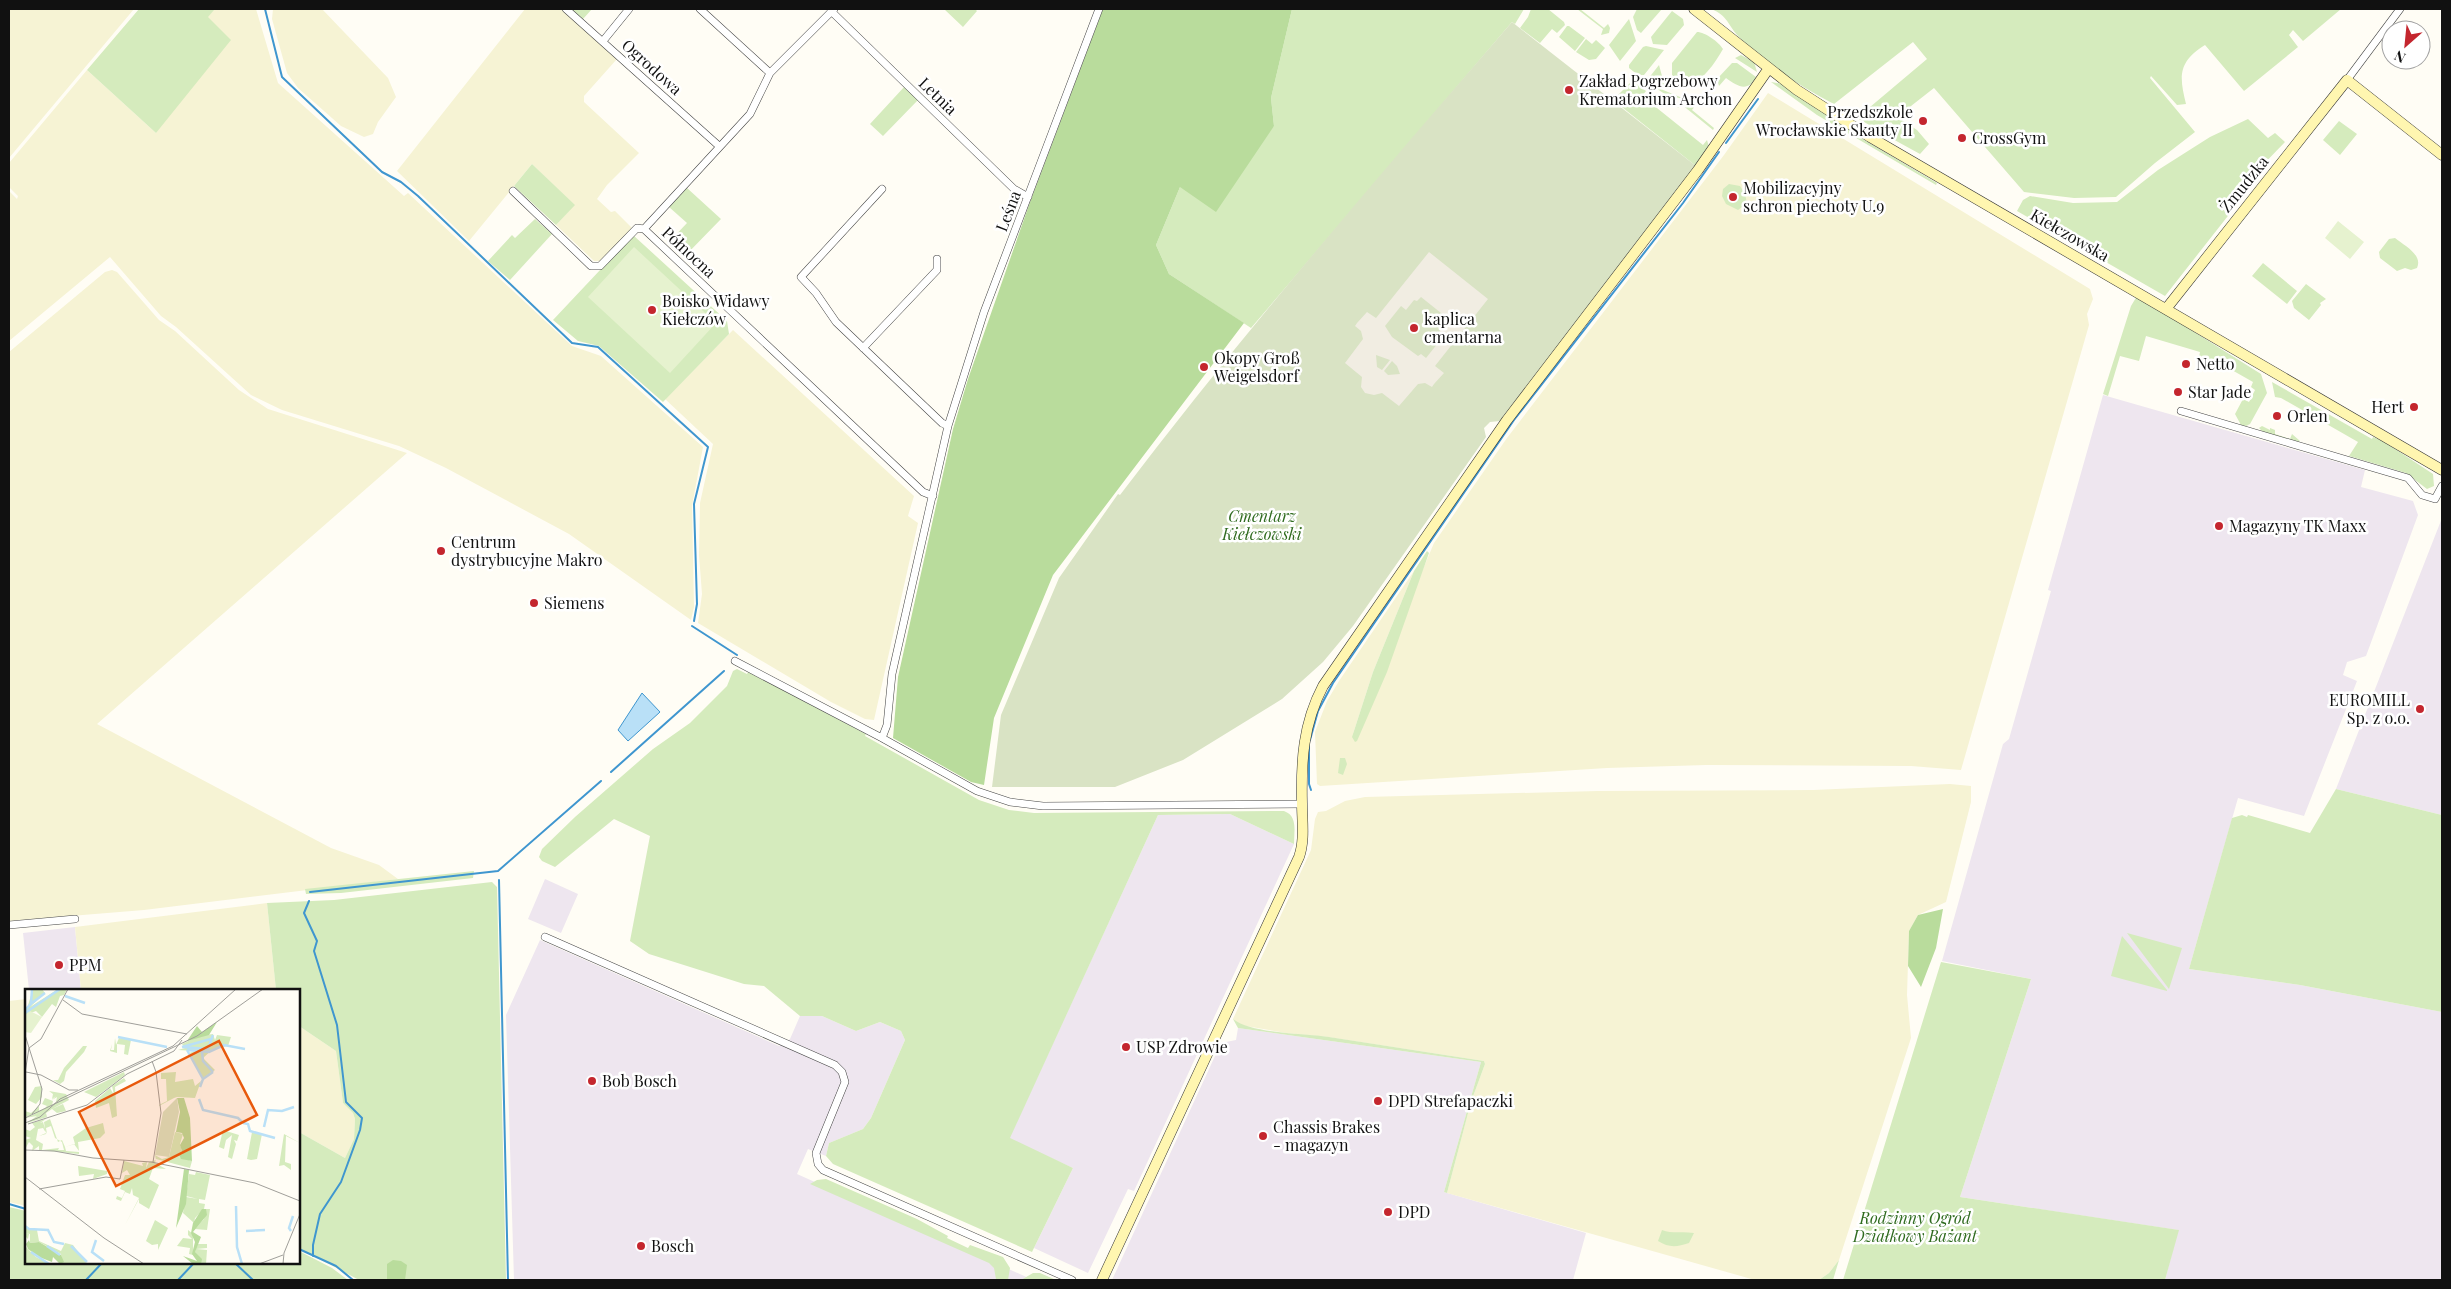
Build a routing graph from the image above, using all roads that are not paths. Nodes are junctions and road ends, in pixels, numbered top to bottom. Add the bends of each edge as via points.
1 (566, 9) edge
2 (629, 9) edge
3 (700, 9) edge
4 (1099, 9) edge
5 (1694, 9) edge
6 (2400, 9) edge
7 (833, 10) edge
8 (603, 41) junction
9 (1769, 68) junction
10 (770, 73) junction
11 (2347, 80) junction
12 (720, 146) junction
13 (2442, 155) edge
14 (882, 189) dead end
15 (513, 191) dead end
16 (1028, 197) junction
17 (644, 229) junction
18 (937, 259) dead end
19 (2166, 309) junction
20 (863, 348) junction
21 (2181, 411) dead end
22 (948, 426) junction
23 (2442, 470) edge
24 (2442, 486) edge
25 (933, 496) junction
26 (735, 661) dead end
27 (882, 738) junction
28 (1302, 804) junction
29 (75, 918) dead end
30 (9, 925) edge
31 (546, 937) dead end
32 (1072, 1280) edge
33 (1102, 1280) edge

1 - 8 street, Ogrodowa
2 - 8 street
3 - 10 street
4 - 16 street, Leśna
5 - 9 street, Kiełczowska
6 - 11 street, Żmudzka
7 - 10 street
7 - 16 street, Letnia via 1014,189
8 - 12 street, Ogrodowa
9 - 19 street, Kiełczowska via 1870,138
9 - 28 street via 1682,192 1507,420 1323,686 1304,735
10 - 12 street via 750,114
11 - 13 street
11 - 19 street, Żmudzka
12 - 17 street
14 - 20 street via 801,277 836,322
15 - 17 street, Północna via 591,266 600,266 637,228
16 - 22 street, Leśna via 984,312
17 - 25 street, Północna via 902,472
18 - 20 street via 937,270
19 - 23 street, Kiełczowska
20 - 22 street
21 - 24 street via 2408,478 2418,492 2428,497 2435,499
22 - 25 street, Leśna
25 - 27 street, Leśna via 892,674 887,725
26 - 27 street
27 - 28 street via 977,791 1020,804
28 - 33 street via 1303,838 1299,857
29 - 30 street
31 - 32 street via 837,1066 845,1082 816,1153 820,1168

